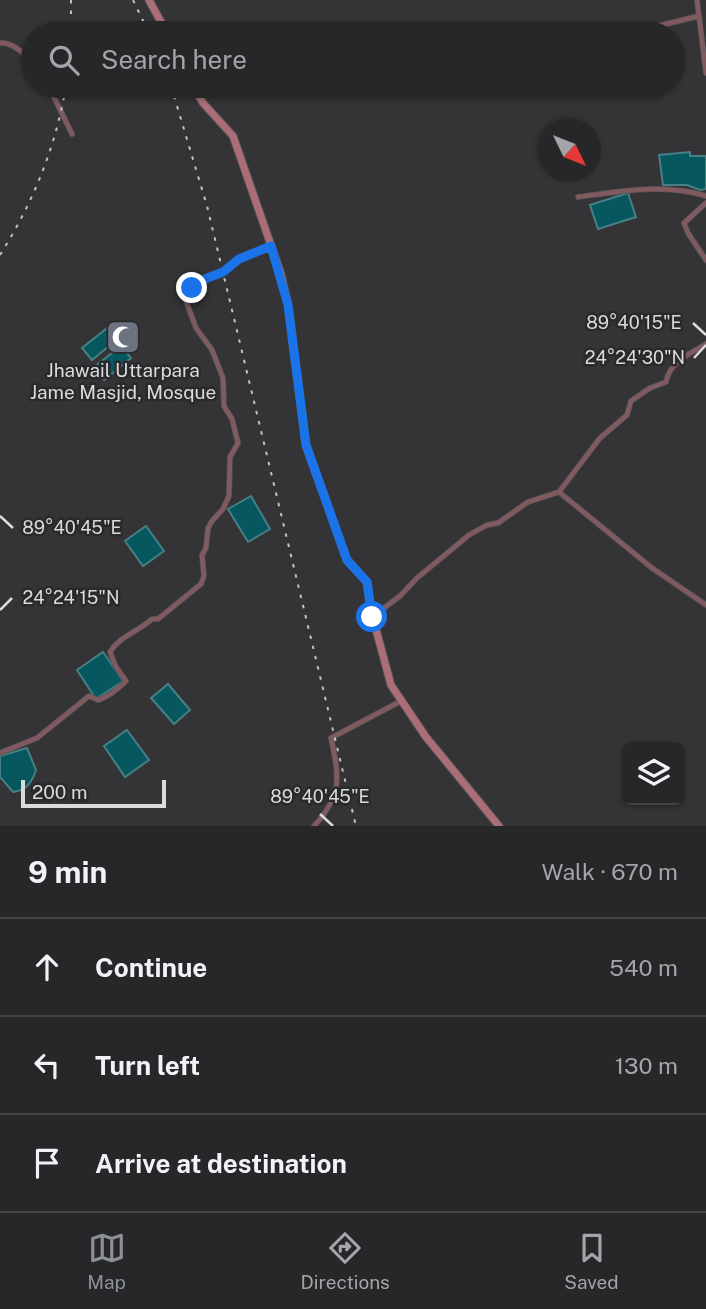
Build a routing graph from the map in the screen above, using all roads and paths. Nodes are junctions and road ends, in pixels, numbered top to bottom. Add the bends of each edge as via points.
1 (149, 0) edge
2 (697, 0) edge
3 (699, 16) junction
4 (160, 21) edge
5 (678, 21) edge
6 (0, 43) edge
7 (21, 51) edge
8 (706, 73) edge
9 (54, 98) edge
10 (200, 98) edge
11 (72, 134) dead end
12 (706, 196) edge
13 (578, 197) dead end
14 (706, 202) edge
15 (271, 246) junction
16 (706, 260) edge
17 (706, 344) edge
18 (559, 492) junction
19 (706, 605) edge
20 (371, 611) junction
21 (402, 701) junction
22 (0, 753) edge
23 (314, 826) edge
24 (499, 826) edge

1 - 4 main road
2 - 3 street
3 - 5 street
3 - 8 street
6 - 7 street
9 - 11 street
10 - 15 main road via 233,136
12 - 13 street via 647,187
14 - 16 street via 684,223
15 - 20 main road via 288,305 306,445 347,560 367,582
15 - 22 street via 197,282 186,301 223,377 224,406 238,443 230,457 229,496 208,528 201,584 158,619 114,645 110,652 126,681 122,685 107,697 89,696 37,738
17 - 18 street via 676,363 666,382 631,401 627,415 600,438
18 - 19 street via 652,568
18 - 20 street via 528,502 498,523 469,535 400,596
20 - 21 main road via 391,685
21 - 23 street via 331,737 338,787
21 - 24 main road

